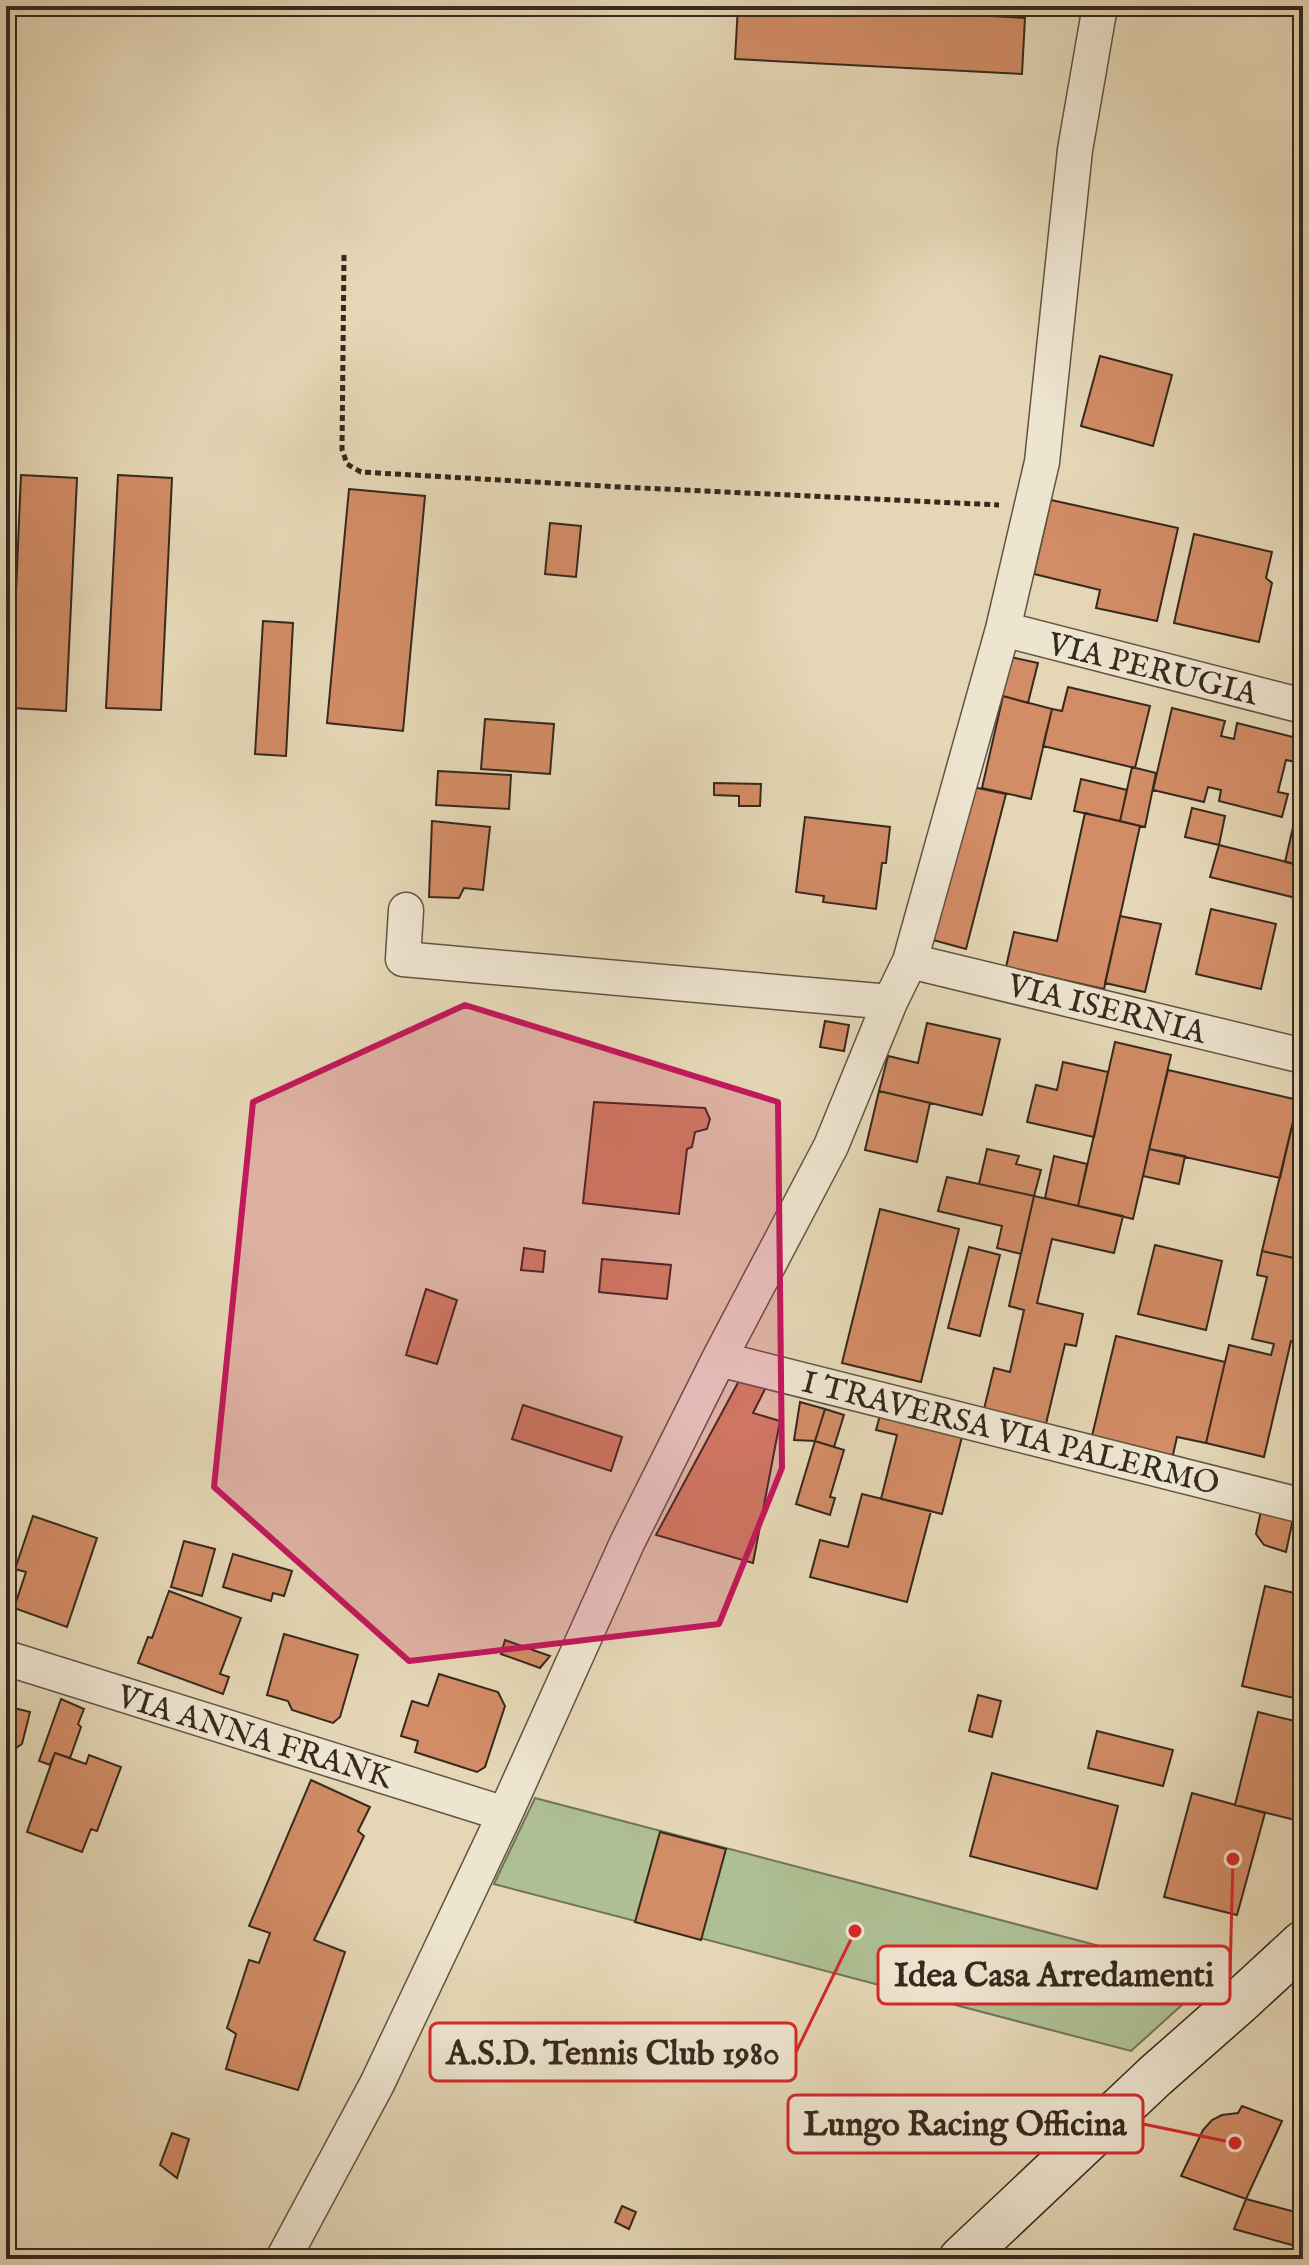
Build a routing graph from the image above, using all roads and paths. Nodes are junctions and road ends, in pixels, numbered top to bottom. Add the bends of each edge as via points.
1 (1100, 6) edge
2 (344, 255) dead end
3 (1032, 507) junction
4 (1003, 629) junction
5 (1303, 706) edge
6 (406, 910) dead end
7 (910, 961) junction
8 (890, 1002) junction
9 (1303, 1056) edge
10 (719, 1359) junction
11 (1303, 1506) edge
12 (6, 1658) edge
13 (505, 1814) junction
14 (1303, 1943) edge
15 (283, 2259) edge
16 (961, 2259) edge

1 - 3 street via 1075,150 1042,462
2 - 3 path via 342,449 347,464 361,472
3 - 4 street
4 - 5 street, VIA PERUGIA
4 - 7 street
6 - 8 street via 403,959
7 - 8 street
7 - 9 street, VIA ISERNIA
8 - 10 street via 831,1146
10 - 11 street, I TRAVERSA VIA PALERMO
10 - 13 street via 627,1543
12 - 13 street, VIA ANNA FRANK
13 - 15 street via 377,2084
14 - 16 main road

